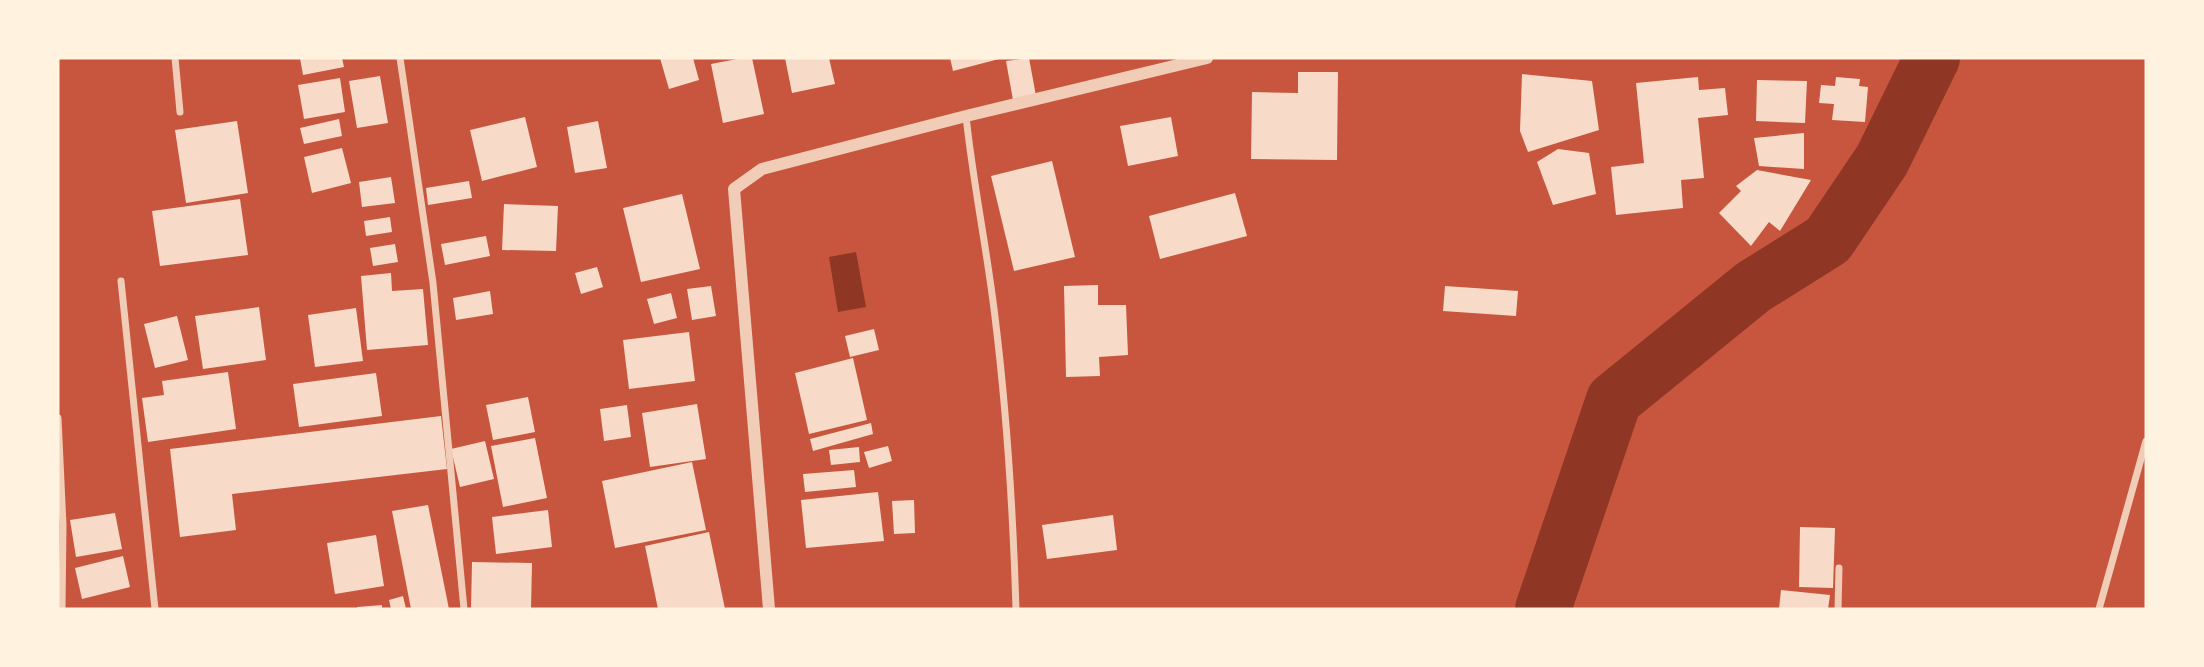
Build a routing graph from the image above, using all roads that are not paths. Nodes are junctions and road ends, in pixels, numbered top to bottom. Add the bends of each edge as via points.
1 (175, 58) edge
2 (400, 58) edge
3 (1207, 58) edge
4 (180, 112) dead end
5 (966, 116) junction
6 (121, 281) dead end
7 (58, 418) edge
8 (2146, 441) edge
9 (1839, 568) dead end
10 (62, 609) edge
11 (155, 609) edge
12 (464, 609) edge
13 (769, 609) edge
14 (1016, 609) edge
15 (1838, 609) edge
16 (2099, 609) edge

1 - 4 street
2 - 12 street via 433,284
3 - 5 street
5 - 13 street via 762,169 734,188
5 - 14 street via 1006,416
6 - 11 street
7 - 10 street
8 - 16 street
9 - 15 street

